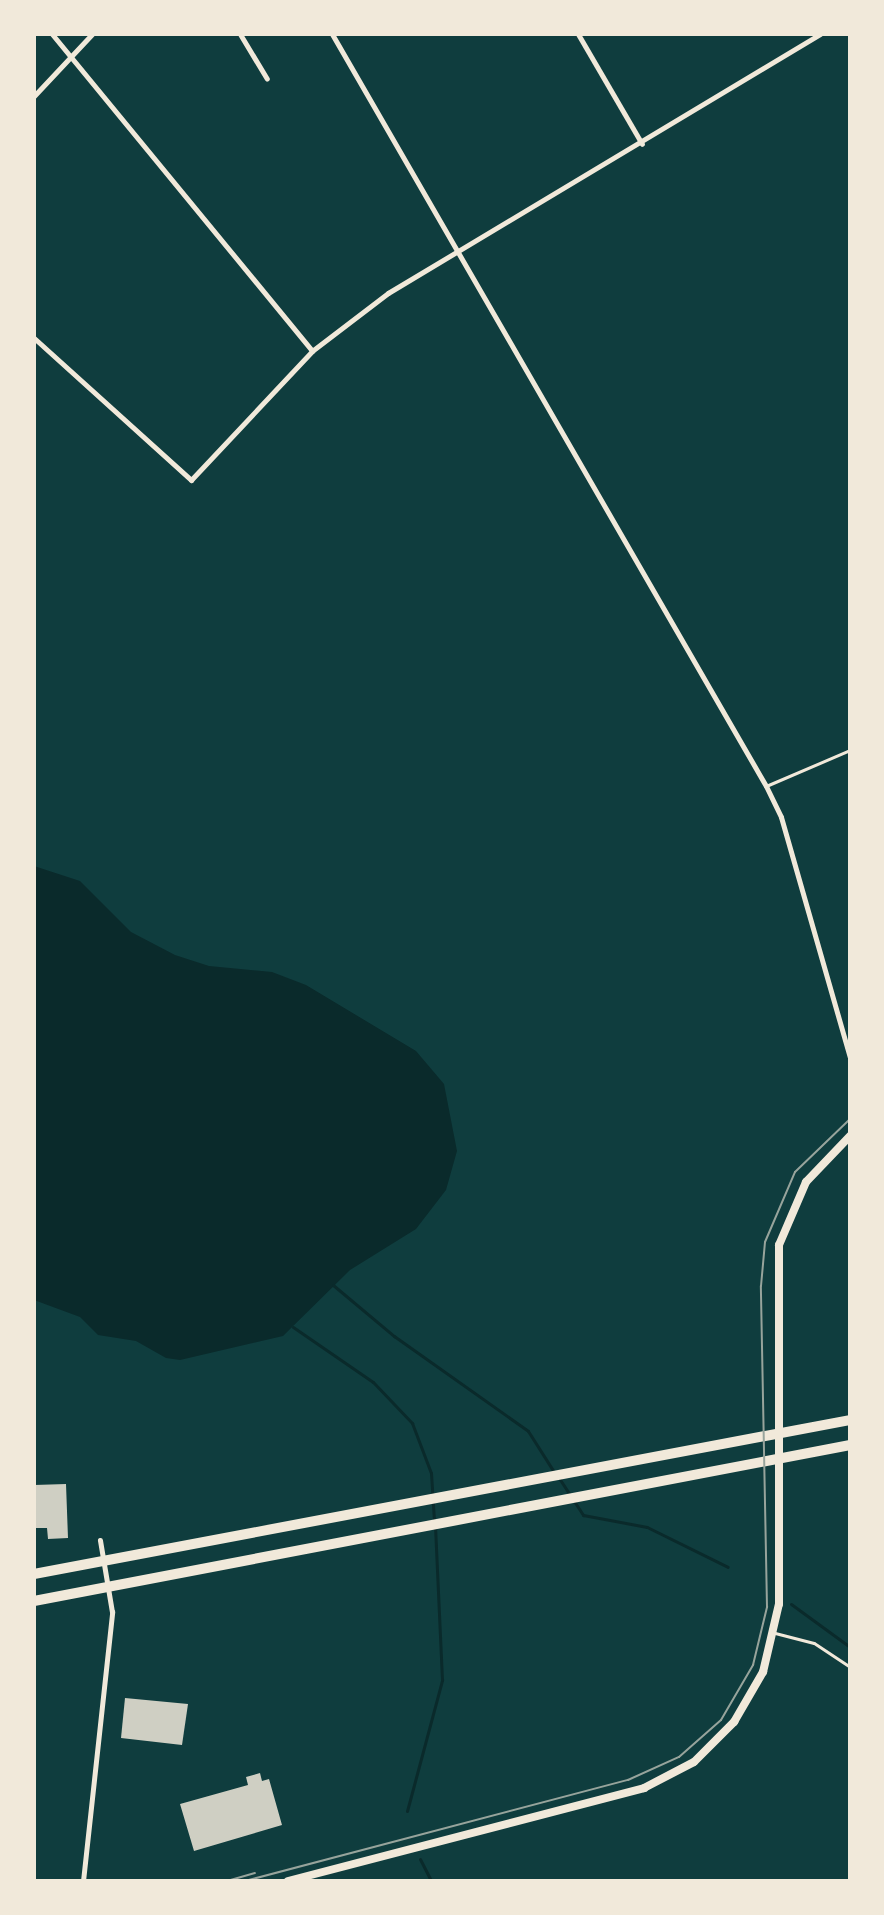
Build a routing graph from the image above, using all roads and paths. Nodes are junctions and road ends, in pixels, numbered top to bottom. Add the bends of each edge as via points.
1 (52, 34) edge
2 (92, 34) edge
3 (240, 34) edge
4 (332, 34) edge
5 (578, 34) edge
6 (820, 34) edge
7 (72, 54) junction
8 (267, 79) dead end
9 (34, 96) edge
10 (642, 144) junction
11 (457, 250) junction
12 (34, 338) edge
13 (312, 351) junction
14 (850, 750) edge
15 (766, 786) junction
16 (850, 1057) edge
17 (850, 1136) edge
18 (850, 1420) edge
19 (850, 1445) edge
20 (100, 1540) dead end
21 (34, 1574) edge
22 (34, 1601) edge
23 (775, 1633) junction
24 (850, 1667) edge
25 (83, 1881) edge
26 (288, 1881) edge

1 - 7 street
2 - 7 street
3 - 8 street
4 - 11 street
5 - 10 street
6 - 10 street
7 - 9 street
7 - 13 street
10 - 11 street
11 - 13 street via 388,293
11 - 15 street
12 - 13 street via 191,480
14 - 15 lane
15 - 16 street via 781,817
17 - 23 main road via 806,1182 786,1222 777,1256 781,1555
18 - 21 highway
19 - 22 highway
20 - 25 street via 112,1612
23 - 24 lane via 814,1643
23 - 26 main road via 743,1709 713,1746 674,1775 630,1792

